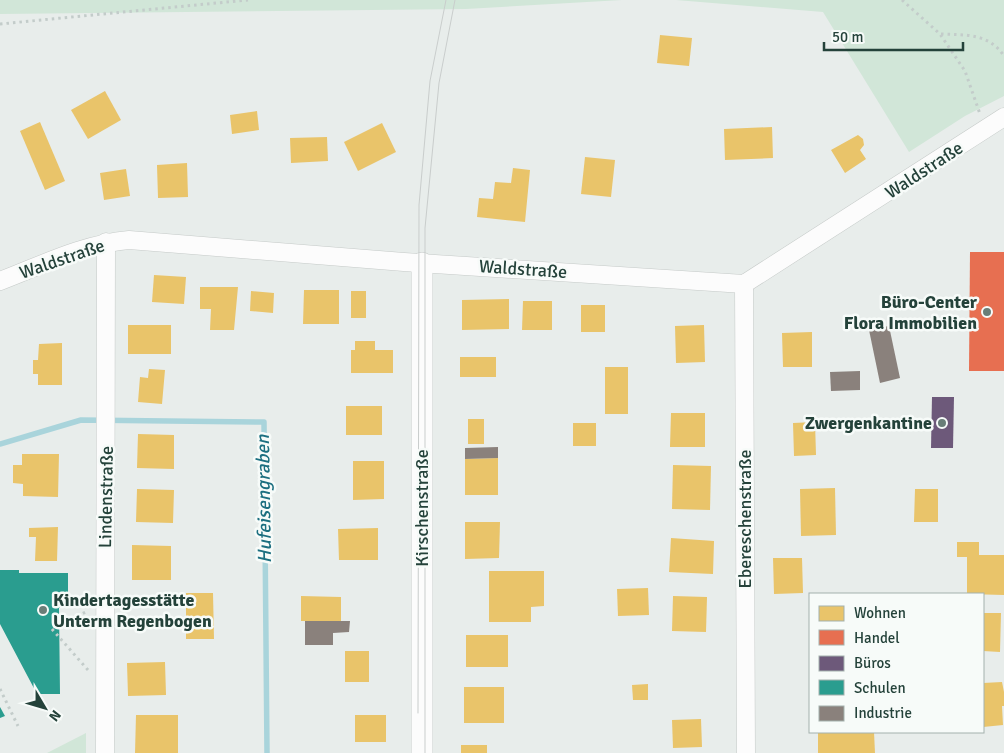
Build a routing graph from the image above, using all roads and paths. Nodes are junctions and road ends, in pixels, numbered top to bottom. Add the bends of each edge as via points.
1 (248, 0) edge
2 (902, 0) edge
3 (0, 24) edge
4 (940, 34) junction
5 (1004, 56) edge
6 (1004, 117) edge
7 (986, 129) junction
8 (106, 242) junction
9 (422, 263) junction
10 (0, 281) edge
11 (744, 284) junction
12 (104, 603) junction
13 (0, 689) edge
14 (105, 690) junction
15 (18, 726) dead end
16 (105, 753) edge
17 (422, 753) edge
18 (746, 753) edge

1 - 3 path
2 - 4 path
4 - 5 path via 976,35 998,47
4 - 7 path via 965,71
6 - 7 street, Waldstraße
7 - 11 street, Waldstraße
8 - 9 street, Waldstraße via 129,240
8 - 10 street, Waldstraße
8 - 12 street, Lindenstraße
9 - 11 street, Waldstraße
9 - 17 street, Kirschenstraße
11 - 18 street, Ebereschenstraße
12 - 14 street, Lindenstraße
12 - 14 path via 52,628
13 - 15 path
14 - 16 street, Lindenstraße

